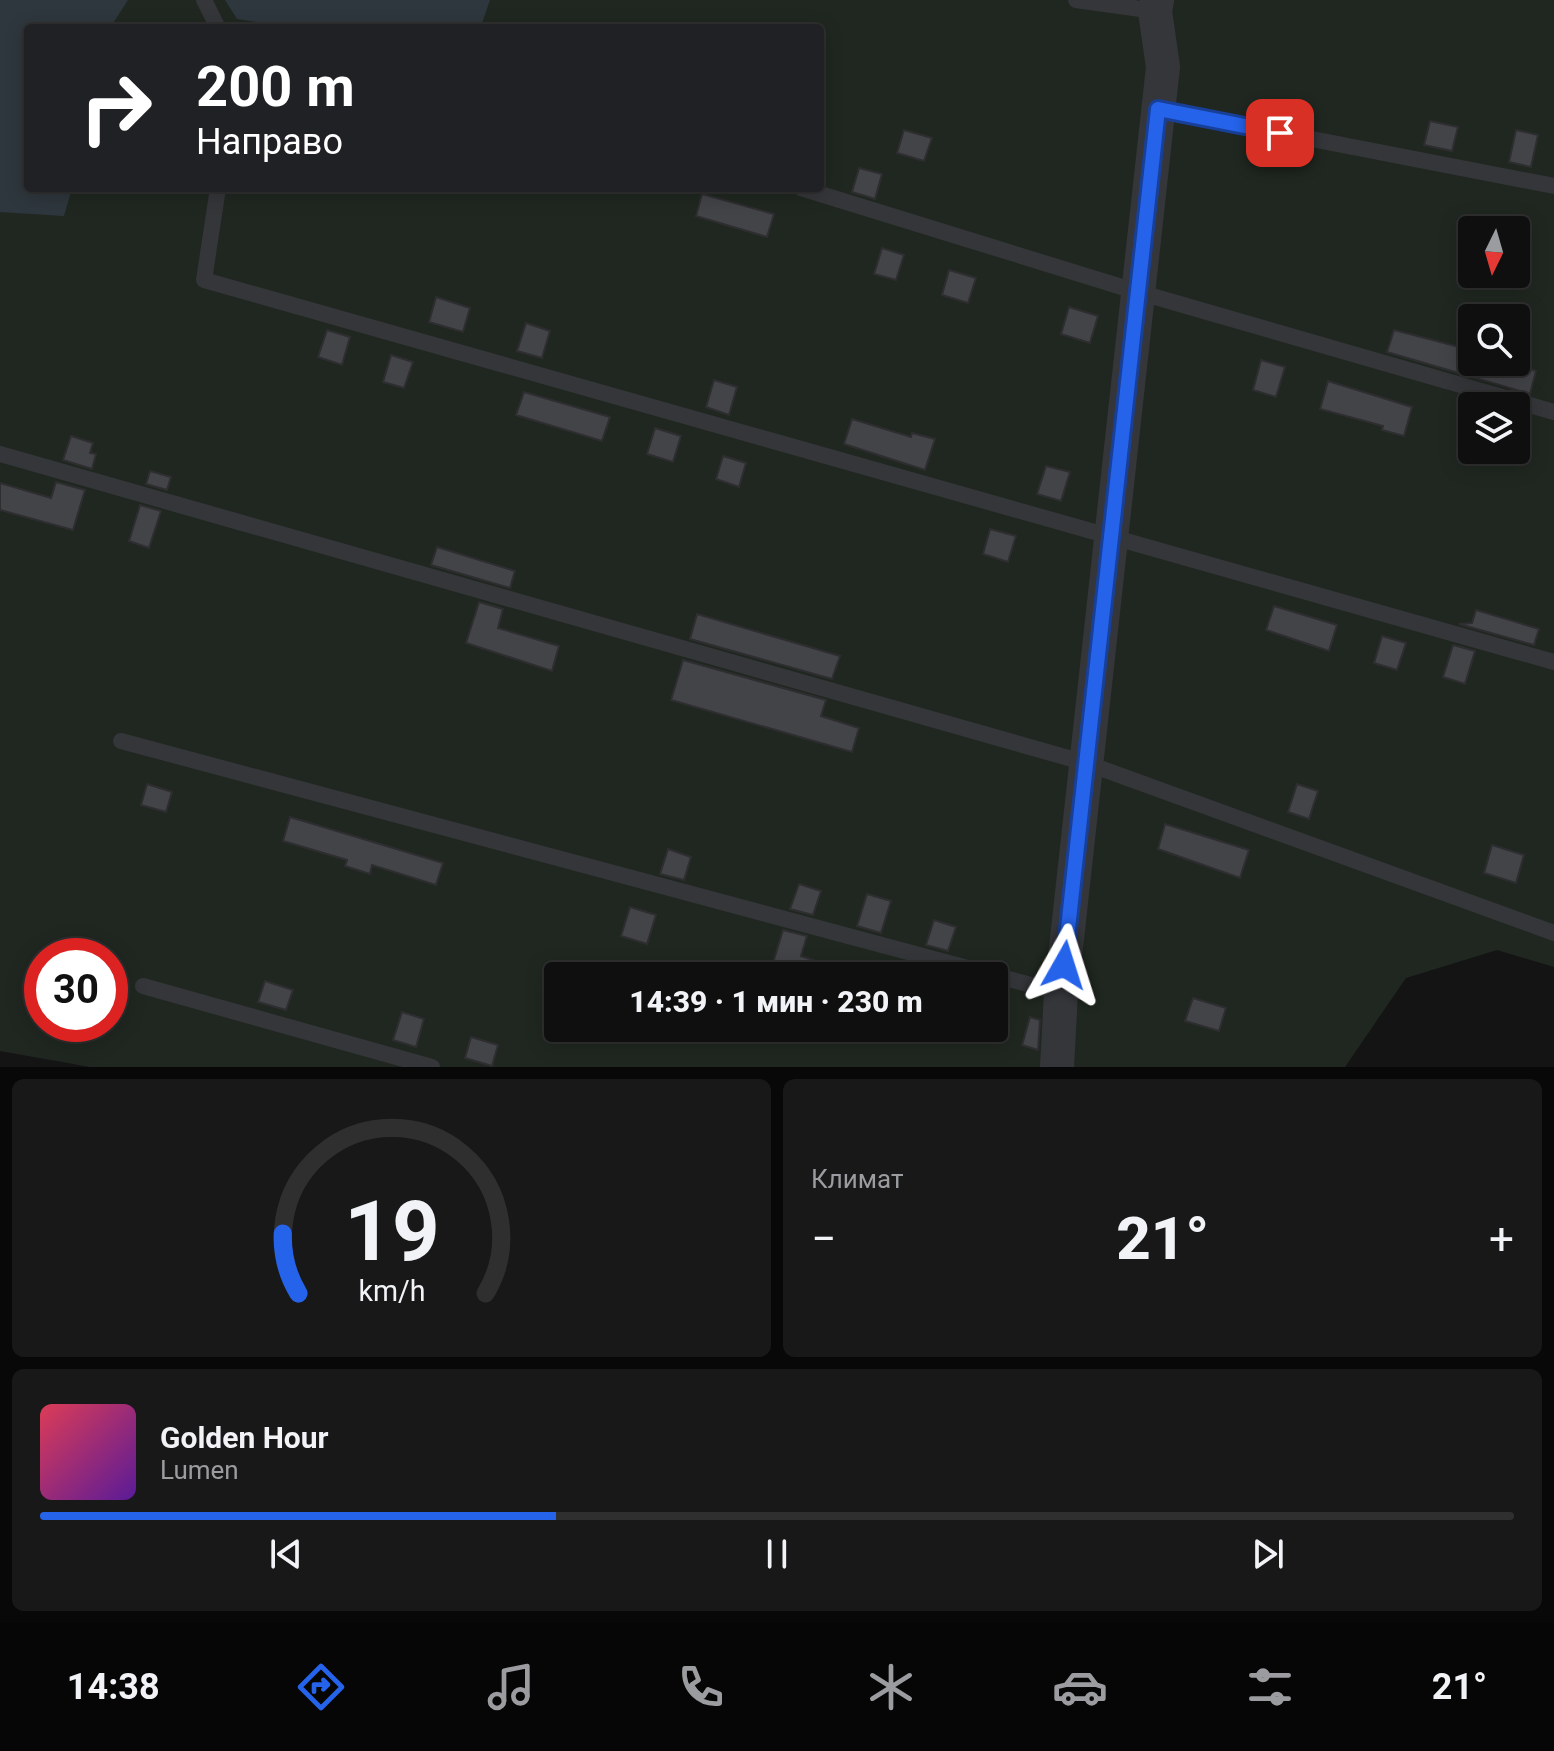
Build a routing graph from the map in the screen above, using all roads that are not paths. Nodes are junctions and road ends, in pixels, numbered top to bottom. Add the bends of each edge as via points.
1 (204, 0) edge
2 (1076, 0) edge
3 (1156, 6) edge
4 (216, 24) edge
5 (1158, 109) junction
6 (1554, 186) edge
7 (217, 192) edge
8 (814, 192) edge
9 (1138, 292) junction
10 (1554, 412) edge
11 (0, 454) edge
12 (1112, 535) junction
13 (1554, 662) edge
14 (121, 741) dead end
15 (1086, 763) junction
16 (1554, 933) edge
17 (143, 986) dead end
18 (1061, 993) junction
19 (432, 1067) edge
20 (1057, 1067) edge

1 - 4 lane
2 - 3 lane
3 - 5 street via 1163,67
5 - 6 lane
5 - 9 street
7 - 12 lane via 204,280
8 - 9 lane
9 - 10 lane
9 - 12 street
11 - 15 lane
12 - 13 lane
12 - 15 street
14 - 18 lane
15 - 16 lane
15 - 18 street
17 - 19 lane
18 - 20 street

